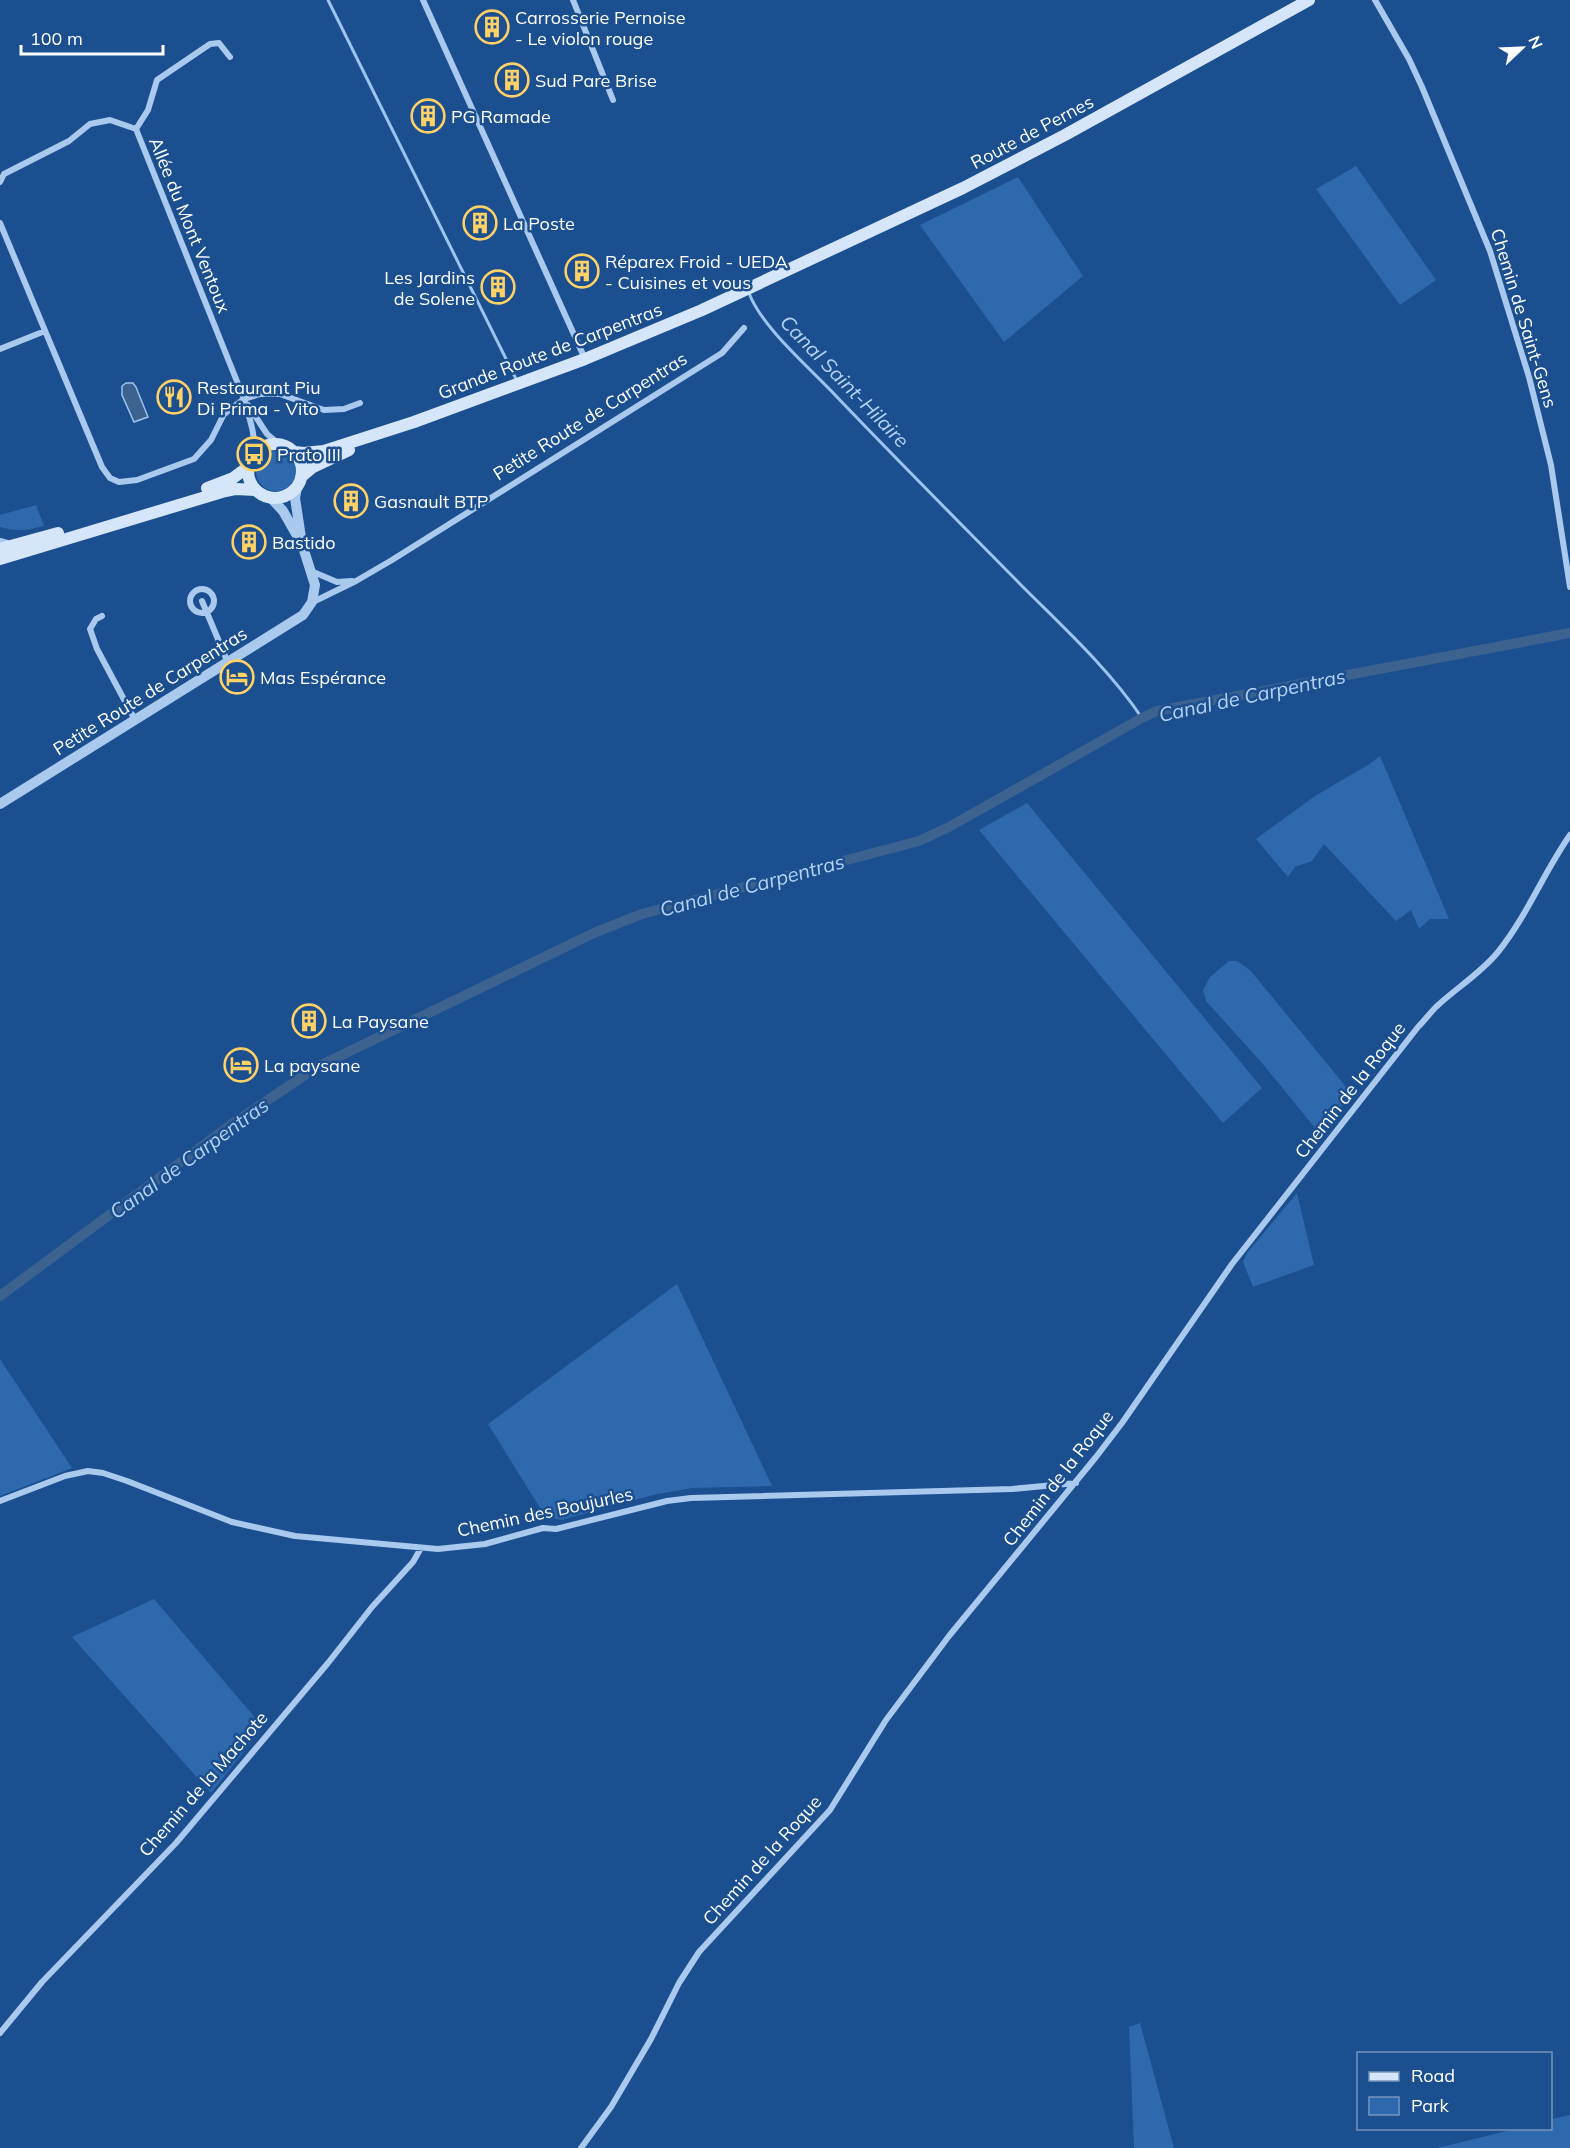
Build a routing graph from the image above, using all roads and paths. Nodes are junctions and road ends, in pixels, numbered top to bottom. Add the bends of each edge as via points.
1 (423, 0) edge
2 (573, 0) edge
3 (1309, 0) edge
4 (1378, 2) edge
5 (230, 57) dead end
6 (613, 100) dead end
7 (136, 129) junction
8 (0, 182) edge
9 (0, 223) edge
10 (764, 282) joint
11 (744, 328) dead end
12 (45, 331) junction
13 (0, 350) edge
14 (585, 359) junction
15 (244, 399) junction
16 (360, 403) dead end
17 (414, 422) junction
18 (279, 444) junction
19 (294, 452) junction
20 (254, 454) junction
21 (248, 466) junction
22 (299, 482) junction
23 (255, 490) junction
24 (271, 498) junction
25 (0, 541) edge
26 (18, 544) junction
27 (302, 544) junction
28 (0, 549) edge
29 (0, 559) edge
30 (310, 571) junction
31 (356, 581) junction
32 (1570, 587) edge
33 (202, 601) dead end
34 (312, 602) junction
35 (207, 614) junction
36 (102, 615) dead end
37 (228, 663) junction
38 (135, 720) junction
39 (0, 804) edge
40 (1570, 835) edge
41 (1076, 1483) junction
42 (0, 1501) edge
43 (421, 1548) junction
44 (0, 2034) edge
45 (581, 2148) edge

1 - 14 street
2 - 6 street
3 - 10 main road, Route de Pernes via 963,188
4 - 32 street, Chemin de Saint-Gens via 1422,87 1506,297 1551,465
5 - 7 street, Allée du Mont Ventoux via 219,43 210,44 157,80 148,110
7 - 8 street via 110,120 90,124 69,141 4,174
7 - 15 street, Allée du Mont Ventoux
9 - 12 street
10 - 14 main road, Grande Route de Carpentras
11 - 31 street, Petite Route de Carpentras via 722,353
12 - 13 street
12 - 15 street via 102,466 110,478 119,482 137,480 194,459 211,440 224,414
14 - 17 main road, Grande Route de Carpentras
15 - 16 street via 280,394 324,410
15 - 18 street, Allée du Mont Ventoux via 267,434
15 - 20 street, Allée du Mont Ventoux via 253,430
17 - 19 main road, Grande Route de Carpentras via 324,451
17 - 22 main road, Grande Route de Carpentras via 327,459
18 - 19 main road, Grande Route de Carpentras
18 - 20 main road via 270,444
19 - 22 main road via 302,468
20 - 21 main road
21 - 23 main road
21 - 26 main road via 218,484
22 - 24 main road, Grande Route de Carpentras via 290,494
22 - 27 street via 295,498
23 - 24 main road
23 - 29 main road via 222,492
24 - 27 street
25 - 26 street
26 - 28 main road
27 - 30 street
30 - 31 street via 337,582
30 - 34 street via 315,585
31 - 34 street, Petite Route de Carpentras
33 - 35 street
34 - 37 street, Petite Route de Carpentras via 303,615
35 - 35 street via 199,614 192,607 194,591 208,590 215,598
35 - 37 street
36 - 38 street via 90,629
37 - 38 street, Petite Route de Carpentras
38 - 39 street, Petite Route de Carpentras
40 - 41 street, Chemin de la Roque via 1497,953 1418,1027 1233,1264
41 - 43 street, Chemin des Boujurles via 1012,1489 691,1498 484,1544
41 - 45 street, Chemin de la Roque via 886,1720 830,1810 699,1952 611,2107
42 - 43 street, Chemin des Boujurles via 88,1471 127,1481 232,1522 295,1536
43 - 44 street, Chemin de la Machote via 176,1843 42,1982

